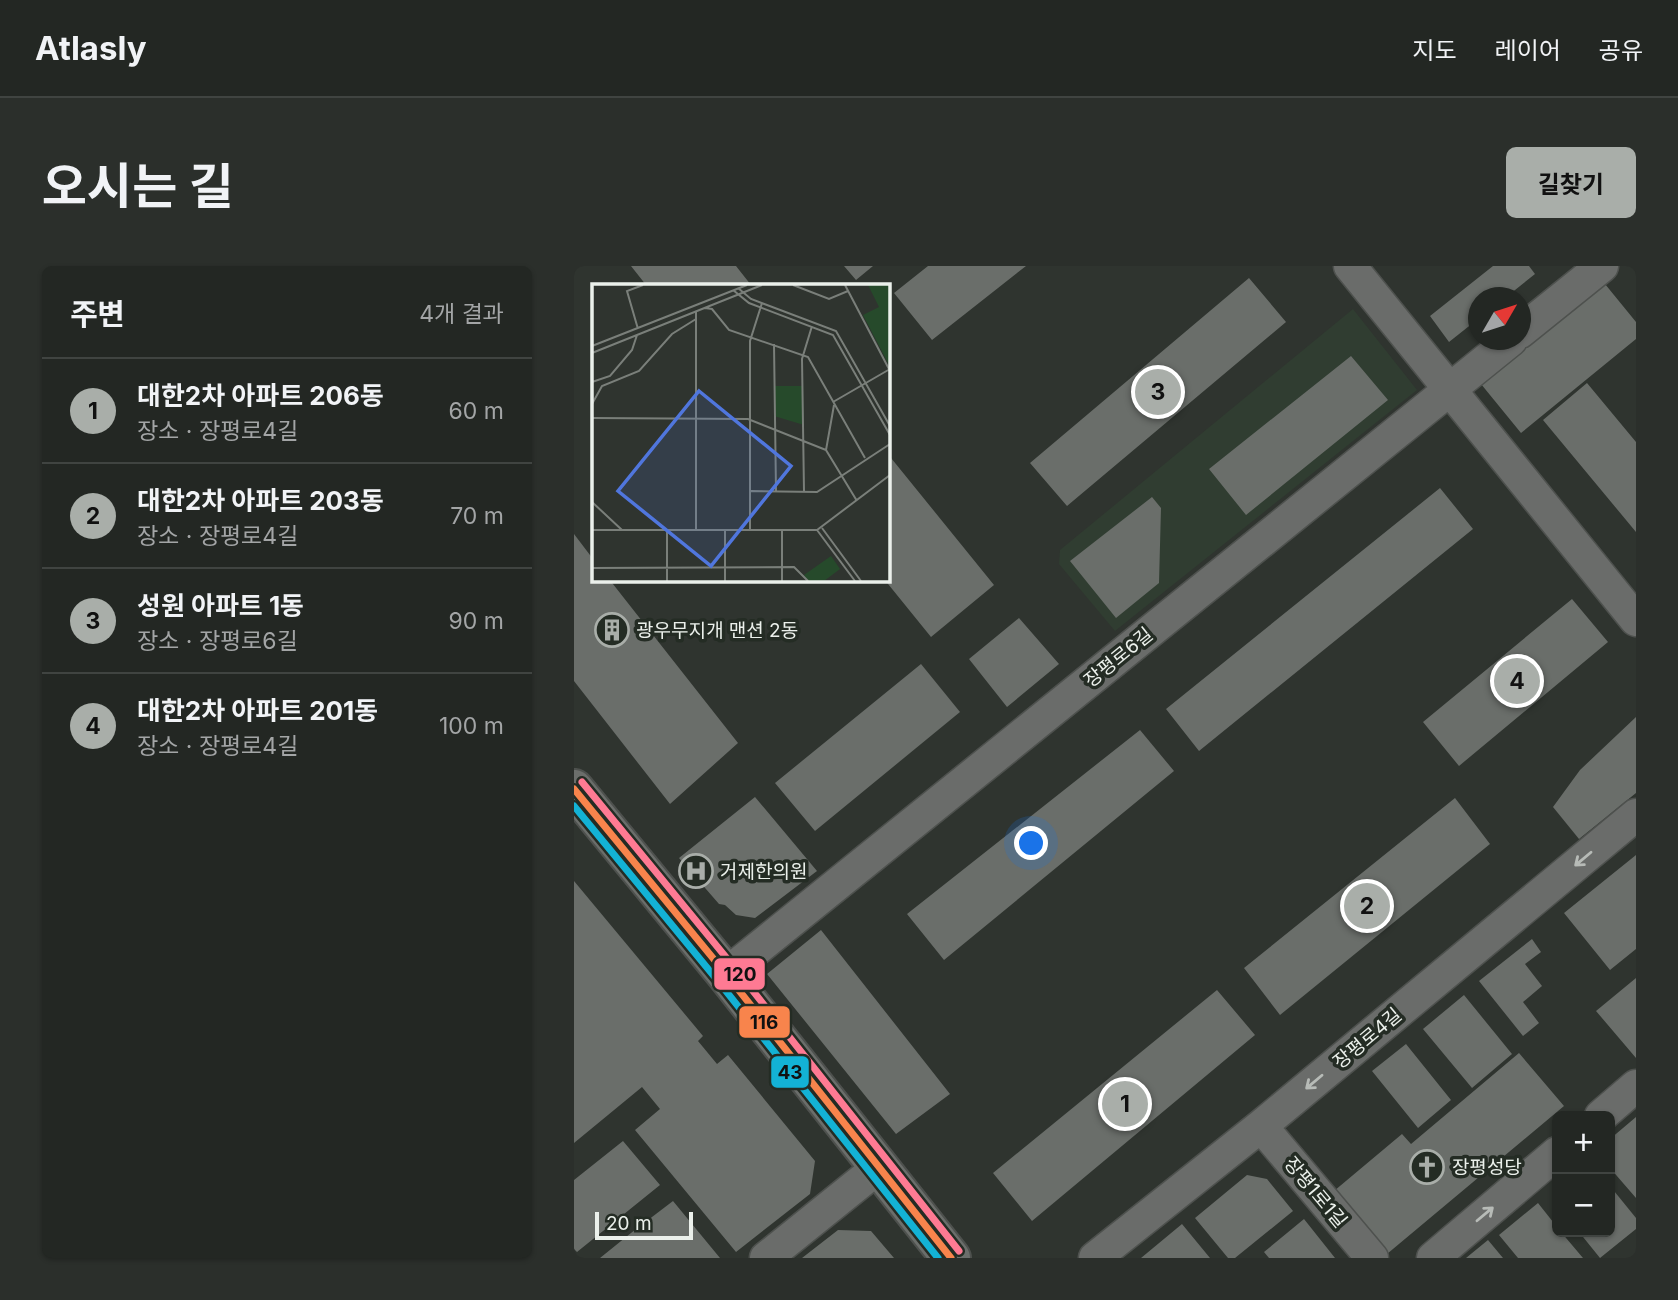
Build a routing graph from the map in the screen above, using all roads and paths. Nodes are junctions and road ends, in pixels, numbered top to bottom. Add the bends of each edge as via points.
1 (1350, 266) edge
2 (1602, 266) edge
3 (1531, 324) edge
4 (1498, 350) edge
5 (1450, 388) junction
6 (1636, 620) edge
7 (574, 789) edge
8 (1636, 815) edge
9 (726, 974) junction
10 (1636, 1086) edge
11 (1607, 1111) edge
12 (1261, 1126) junction
13 (1552, 1157) edge
14 (879, 1167) junction
15 (766, 1258) edge
16 (951, 1258) edge
17 (1095, 1258) edge
18 (1372, 1258) edge
19 (1433, 1258) edge

1 - 5 street
2 - 3 street
4 - 5 street, 장평로6길
5 - 6 street
5 - 9 street, 장평로6길
7 - 9 street
8 -> 12 street, 장평로4길
9 - 14 street
10 - 11 street
12 - 17 street, 장평로4길
12 - 18 street, 장평1로1길
19 -> 13 street
14 - 15 street
14 - 16 street

